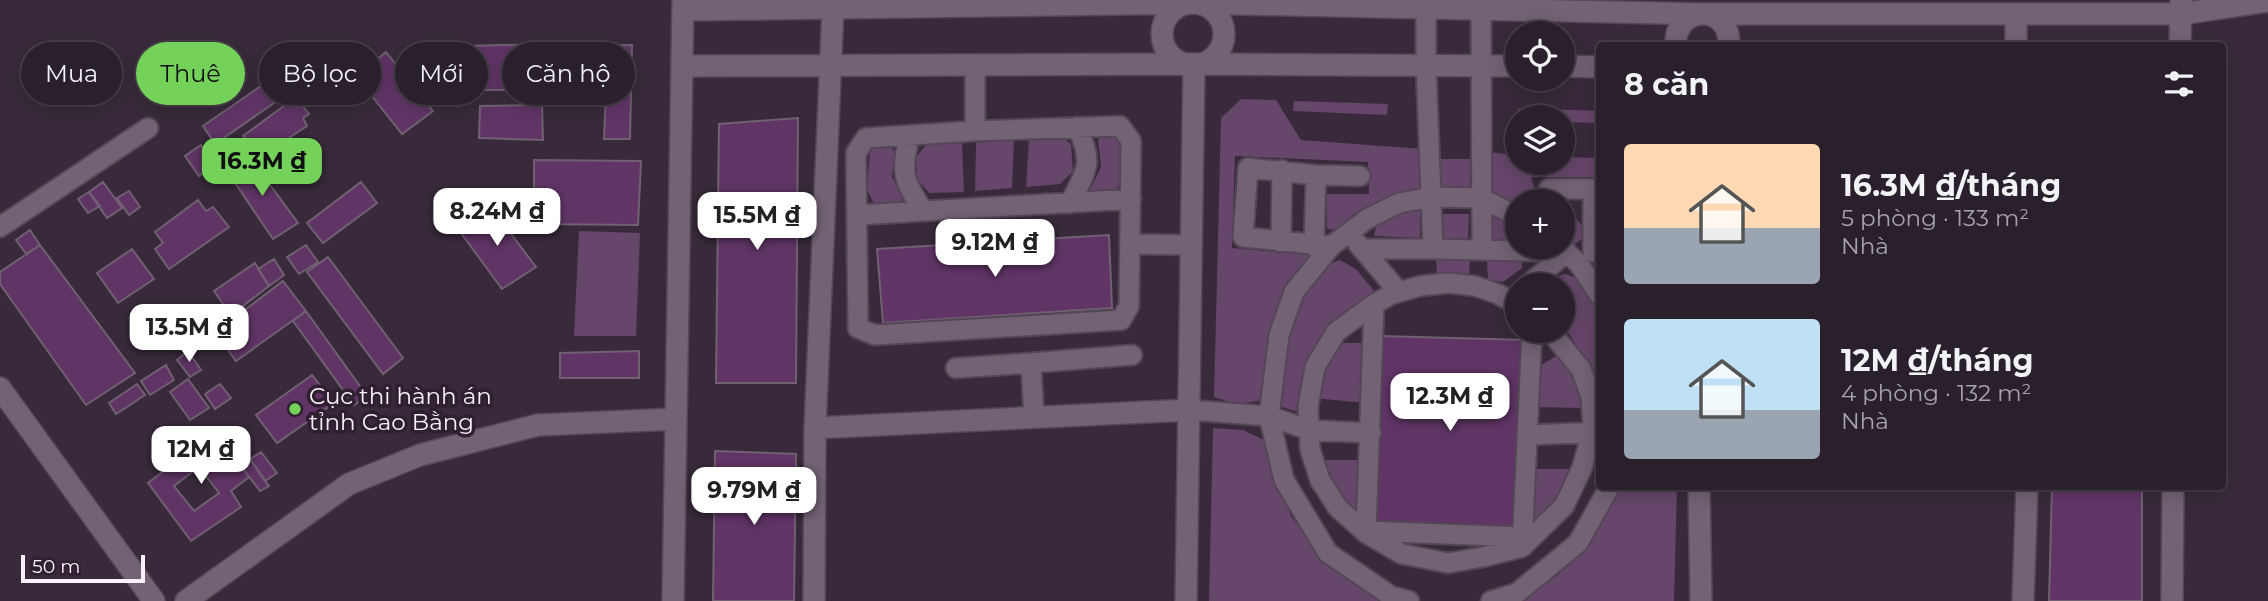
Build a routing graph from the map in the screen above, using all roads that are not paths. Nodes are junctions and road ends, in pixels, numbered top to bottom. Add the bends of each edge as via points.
1 (1195, 1) edge
2 (2268, 1) edge
3 (683, 5) edge
4 (1704, 7) edge
5 (2181, 7) edge
6 (833, 8) junction
7 (1426, 8) junction
8 (1481, 8) junction
9 (2016, 14) junction
10 (1676, 42) edge
11 (1728, 42) edge
12 (2016, 42) edge
13 (2180, 42) edge
14 (1194, 64) junction
15 (975, 65) junction
16 (682, 66) junction
17 (832, 66) junction
18 (1426, 66) junction
19 (1481, 66) junction
20 (1505, 66) edge
21 (1575, 66) edge
22 (1596, 67) edge
23 (1077, 127) junction
24 (148, 128) dead end
25 (975, 131) junction
26 (910, 135) junction
27 (1282, 170) junction
28 (1316, 175) junction
29 (1360, 176) dead end
30 (1575, 189) edge
31 (1596, 189) edge
32 (1432, 197) junction
33 (1481, 198) junction
34 (1130, 199) junction
35 (1070, 203) junction
36 (1505, 210) edge
37 (923, 211) junction
38 (856, 215) junction
39 (0, 227) edge
40 (1349, 232) junction
41 (1281, 242) junction
42 (1130, 244) junction
43 (1191, 245) junction
44 (1322, 246) junction
45 (1362, 249) junction
46 (1433, 250) junction
47 (1482, 250) junction
48 (1580, 254) edge
49 (1548, 273) edge
50 (1596, 288) edge
51 (1392, 290) junction
52 (1505, 296) edge
53 (1374, 304) junction
54 (1532, 343) edge
55 (1560, 343) edge
56 (1132, 355) dead end
57 (1031, 363) junction
58 (956, 368) dead end
59 (0, 388) edge
60 (1189, 410) junction
61 (1269, 416) junction
62 (1034, 417) junction
63 (676, 419) junction
64 (815, 428) junction
65 (1309, 430) junction
66 (1596, 432) edge
67 (1371, 433) junction
68 (1528, 435) junction
69 (1608, 490) edge
70 (1699, 490) edge
71 (2027, 490) edge
72 (2174, 490) edge
73 (1366, 532) junction
74 (1448, 534) junction
75 (1523, 542) junction
76 (1448, 563) junction
77 (154, 601) edge
78 (186, 601) edge
79 (673, 601) edge
80 (814, 601) edge
81 (1186, 601) edge
82 (1409, 601) edge
83 (1491, 601) edge
84 (1701, 601) edge
85 (2023, 601) edge
86 (2172, 601) edge

1 - 6 street
1 - 7 street
1 - 14 street via 1214,11 1224,29 1220,49
1 - 14 street via 1169,15 1162,33 1168,52
2 - 5 street
3 - 6 street
3 - 16 street
4 - 8 street
4 - 9 street
4 - 10 street via 1681,25
4 - 11 street via 1726,27
5 - 9 street
5 - 13 street
6 - 17 street
7 - 8 street
7 - 18 street
8 - 19 street
9 - 12 street
14 - 15 street
14 - 18 street
14 - 43 street
15 - 17 street
15 - 25 street
16 - 17 street
16 - 63 street
17 - 64 street
18 - 19 street
18 - 32 street
19 - 20 street
19 - 33 street
21 - 22 street
23 - 25 street
23 - 34 street via 1120,126 1131,141
23 - 35 street via 1087,147 1087,170
24 - 39 street
25 - 26 street
26 - 37 street via 903,160 906,184
26 - 38 street via 866,138 856,153
27 - 28 street
27 - 41 street
27 - 41 street via 1248,168 1243,237
28 - 29 street
28 - 44 street
30 - 31 street
31 - 48 street
32 - 33 street
32 - 40 street via 1399,203
32 - 46 street
33 - 36 street
33 - 47 street
34 - 35 street
34 - 42 street
35 - 37 street
37 - 38 street
38 - 42 street via 858,327 875,335 1121,320 1129,306
40 - 44 street
40 - 45 street
41 - 44 street
42 - 43 street
43 - 60 street
44 - 61 street via 1294,292 1279,335
45 - 46 street
45 - 51 street
46 - 47 street
47 - 48 street
48 - 49 street
48 - 50 street
51 - 52 street via 1450,283
51 - 53 street
53 - 65 street via 1336,332 1315,367
53 - 67 street
54 - 68 street
55 - 66 street via 1581,369
56 - 57 street
57 - 58 street
57 - 62 street
59 - 77 street
60 - 61 street
60 - 62 street
60 - 81 street
61 - 65 street
61 - 82 street via 1283,481 1328,553 1391,596
62 - 64 street
63 - 78 street via 538,425 420,455 349,484
63 - 79 street
64 - 80 street
65 - 67 street
65 - 73 street via 1320,480 1338,508
66 - 68 street
66 - 75 street via 1564,506
67 - 73 street
68 - 75 street
69 - 83 street via 1578,542 1517,593
70 - 84 street
71 - 85 street
72 - 86 street
73 - 74 street
73 - 76 street via 1402,554
74 - 75 street
74 - 76 street
75 - 76 street via 1483,557

